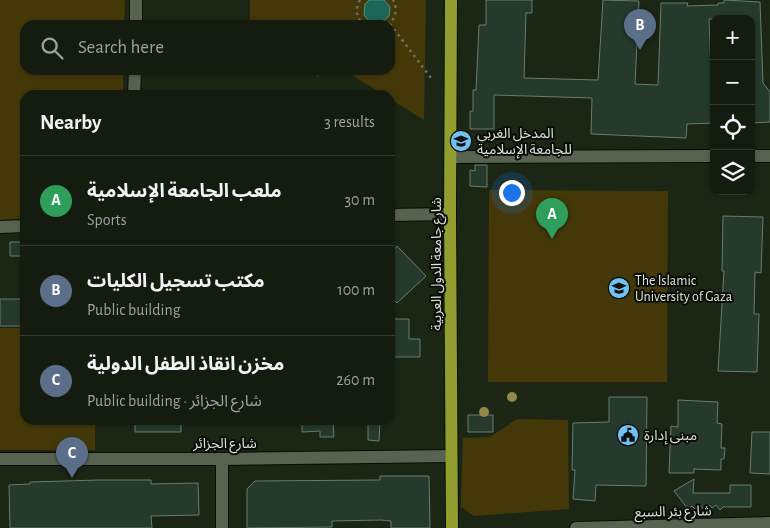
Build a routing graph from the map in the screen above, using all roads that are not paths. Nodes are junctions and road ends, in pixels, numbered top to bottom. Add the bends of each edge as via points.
1 (136, 0) edge
2 (451, 0) edge
3 (136, 20) edge
4 (135, 75) edge
5 (134, 90) edge
6 (710, 156) edge
7 (755, 156) edge
8 (770, 156) edge
9 (451, 157) junction
10 (450, 214) junction
11 (395, 215) edge
12 (20, 226) edge
13 (0, 227) edge
14 (451, 456) junction
15 (222, 458) junction
16 (0, 459) edge
17 (770, 523) edge
18 (222, 528) edge
19 (452, 528) edge
20 (576, 528) edge

1 - 3 street
2 - 9 main road, شارع جامعة الدول العربية
4 - 5 street
6 - 9 street
7 - 8 street
9 - 10 main road, شارع جامعة الدول العربية
10 - 11 street
10 - 14 main road, شارع جامعة الدول العربية
12 - 13 street
14 - 15 street, شارع الجزائر
14 - 19 main road, شارع جامعة الدول العربية
15 - 16 street, شارع الجزائر
15 - 18 street
17 - 20 street, شارع بئر السبع

